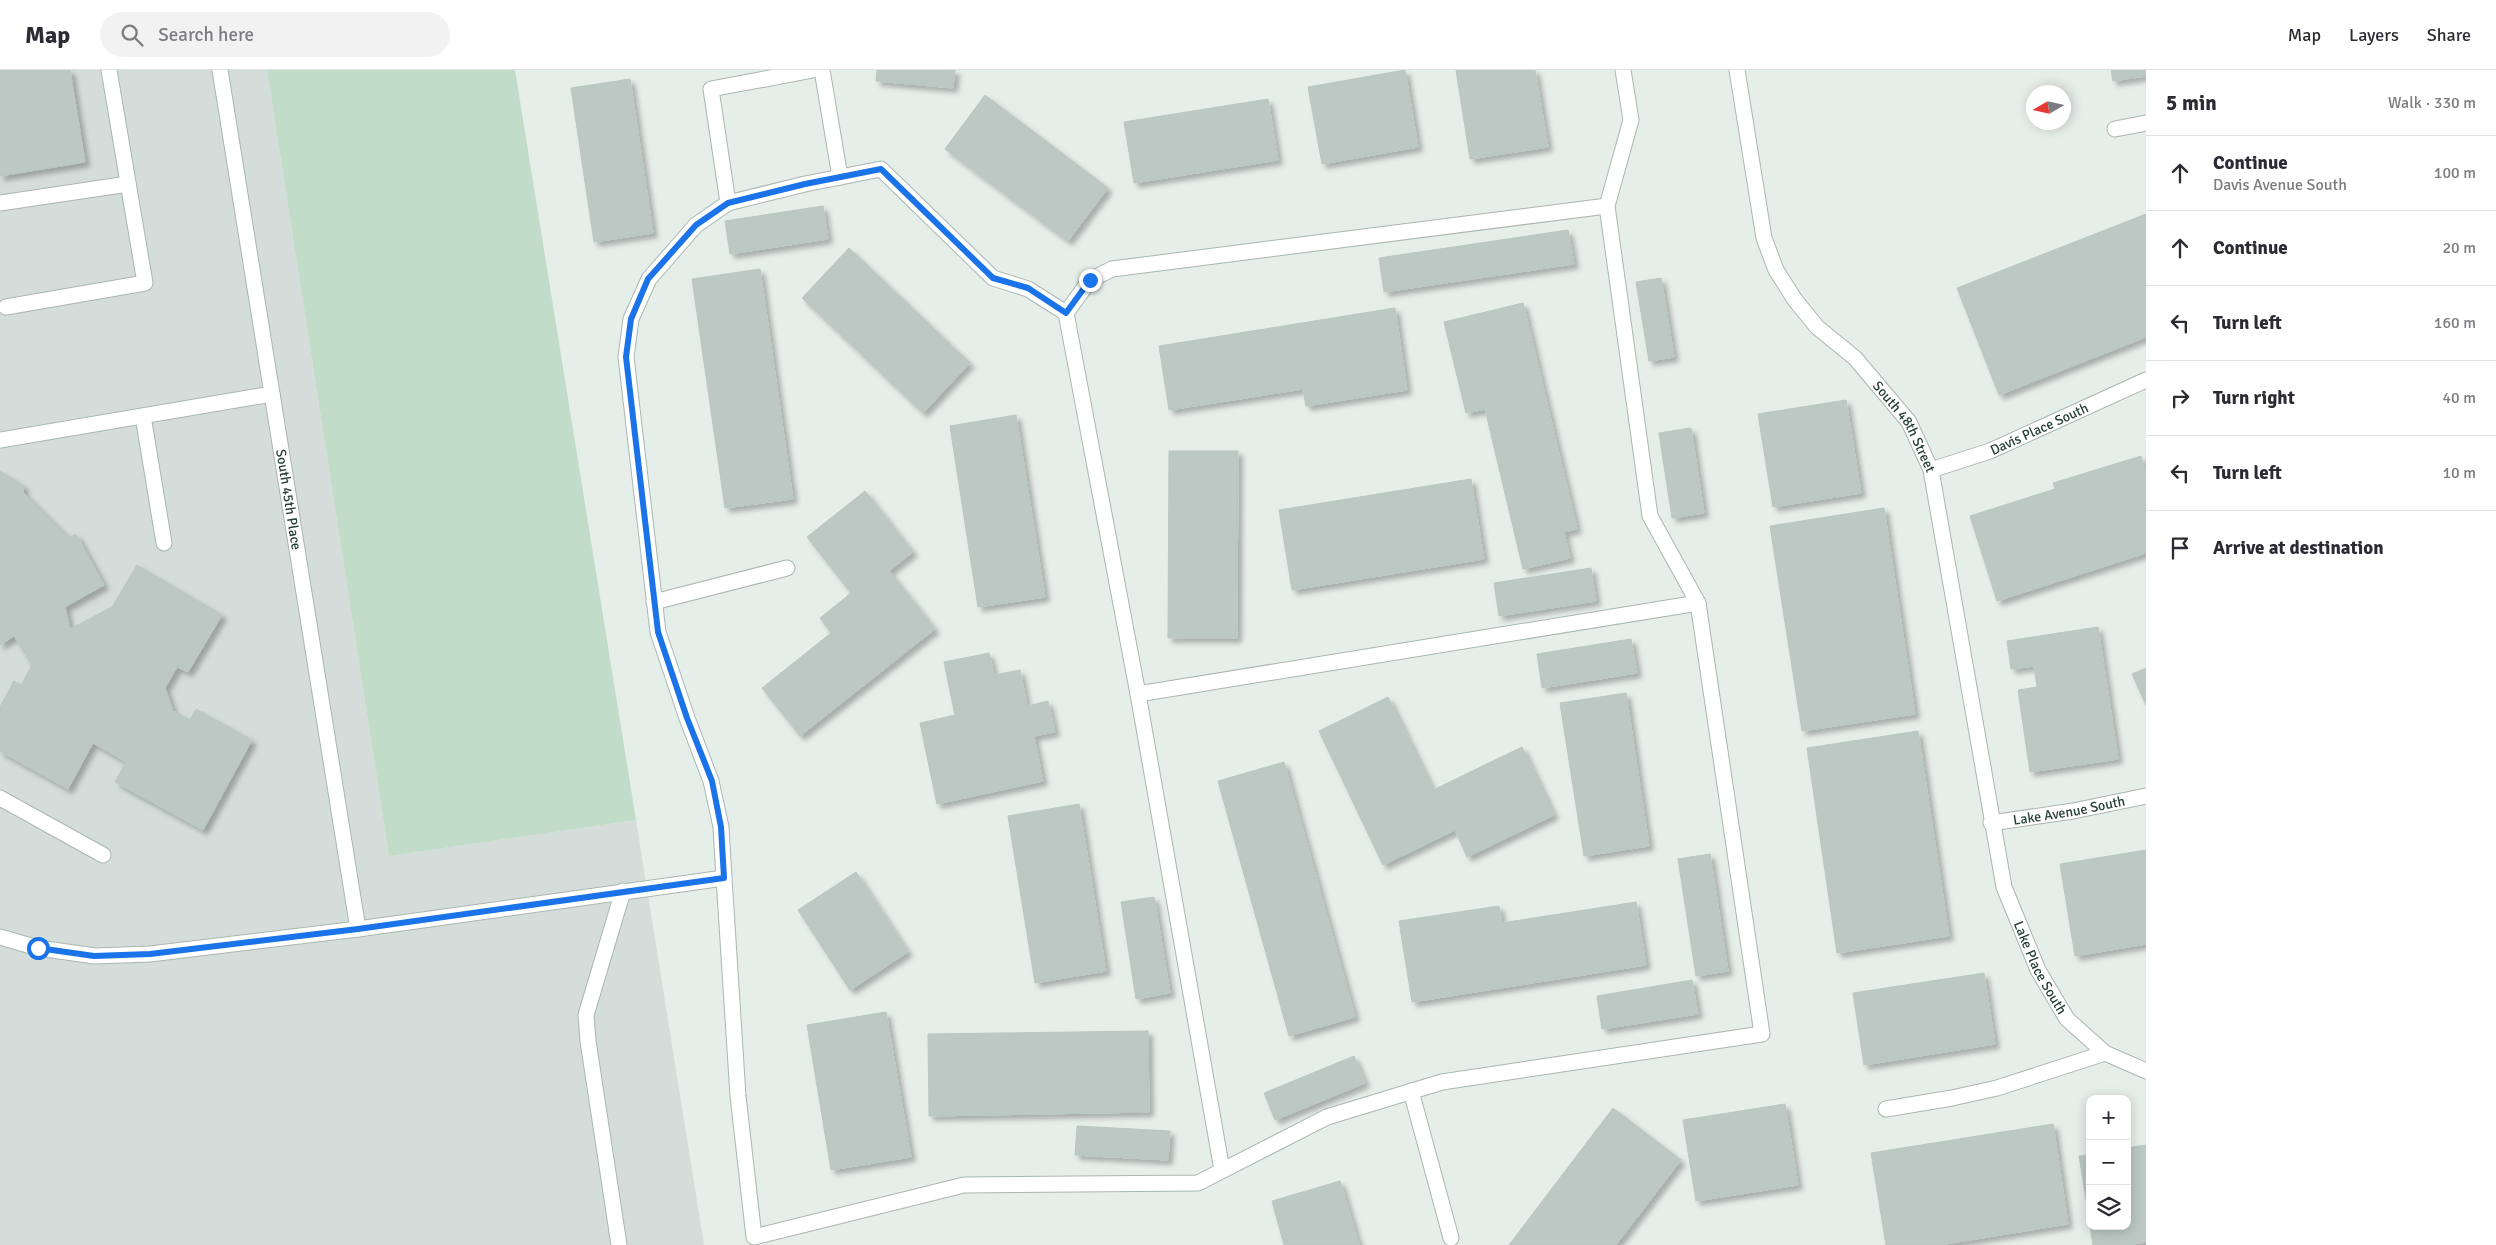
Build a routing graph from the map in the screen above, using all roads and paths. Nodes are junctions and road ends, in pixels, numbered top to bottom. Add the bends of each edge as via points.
1 (109, 70) edge
2 (220, 70) edge
3 (813, 70) edge
4 (822, 70) edge
5 (1623, 70) edge
6 (1737, 70) edge
7 (2146, 123) edge
8 (2115, 129) dead end
9 (840, 177) junction
10 (128, 184) junction
11 (0, 203) edge
12 (728, 203) junction
13 (1607, 206) junction
14 (6, 307) dead end
15 (1066, 313) junction
16 (2146, 380) edge
17 (272, 394) junction
18 (143, 416) junction
19 (0, 440) edge
20 (1931, 470) junction
21 (164, 543) dead end
22 (787, 568) dead end
23 (654, 602) junction
24 (1698, 603) junction
25 (1138, 694) junction
26 (2146, 796) edge
27 (0, 798) edge
28 (1992, 823) junction
29 (104, 855) dead end
30 (724, 878) junction
31 (623, 891) junction
32 (358, 929) junction
33 (0, 937) edge
34 (2105, 1053) junction
35 (2146, 1071) edge
36 (1411, 1091) junction
37 (1886, 1109) dead end
38 (1222, 1170) junction
39 (1452, 1238) dead end
40 (619, 1245) edge

1 - 10 street
2 - 17 street, South 45th Place
3 - 12 street via 711,89
4 - 9 street
5 - 13 street via 1631,120
6 - 20 street, South 48th Street via 1764,238 1776,270 1818,327 1855,358 1909,422
7 - 8 street
9 - 12 street
9 - 15 street via 881,169 993,278 1028,288
10 - 11 street
10 - 14 street via 145,283
12 - 23 street via 696,225 648,279 631,319 626,357
13 - 15 street via 1112,269 1090,280
13 - 24 street via 1650,516
15 - 25 street
16 - 20 street, Davis Place South via 1990,451
17 - 18 street
17 - 32 street, South 45th Place
18 - 19 street
18 - 21 street
20 - 28 street, South 48th Street
22 - 23 street
23 - 30 street via 658,632 712,781 721,827
24 - 25 street
24 - 36 street via 1762,1034 1442,1082
25 - 38 street
26 - 28 street, Lake Avenue South
27 - 29 street
28 - 34 street, Lake Place South via 2004,887 2038,970 2067,1019
30 - 31 street
30 - 38 street via 738,1096 754,1237 964,1185 1198,1184
31 - 32 street
31 - 40 street via 586,1015
32 - 33 street via 150,954 94,956 38,948
34 - 35 street, Lake Place South
34 - 37 street via 1997,1088
36 - 38 street via 1327,1116
36 - 39 street

